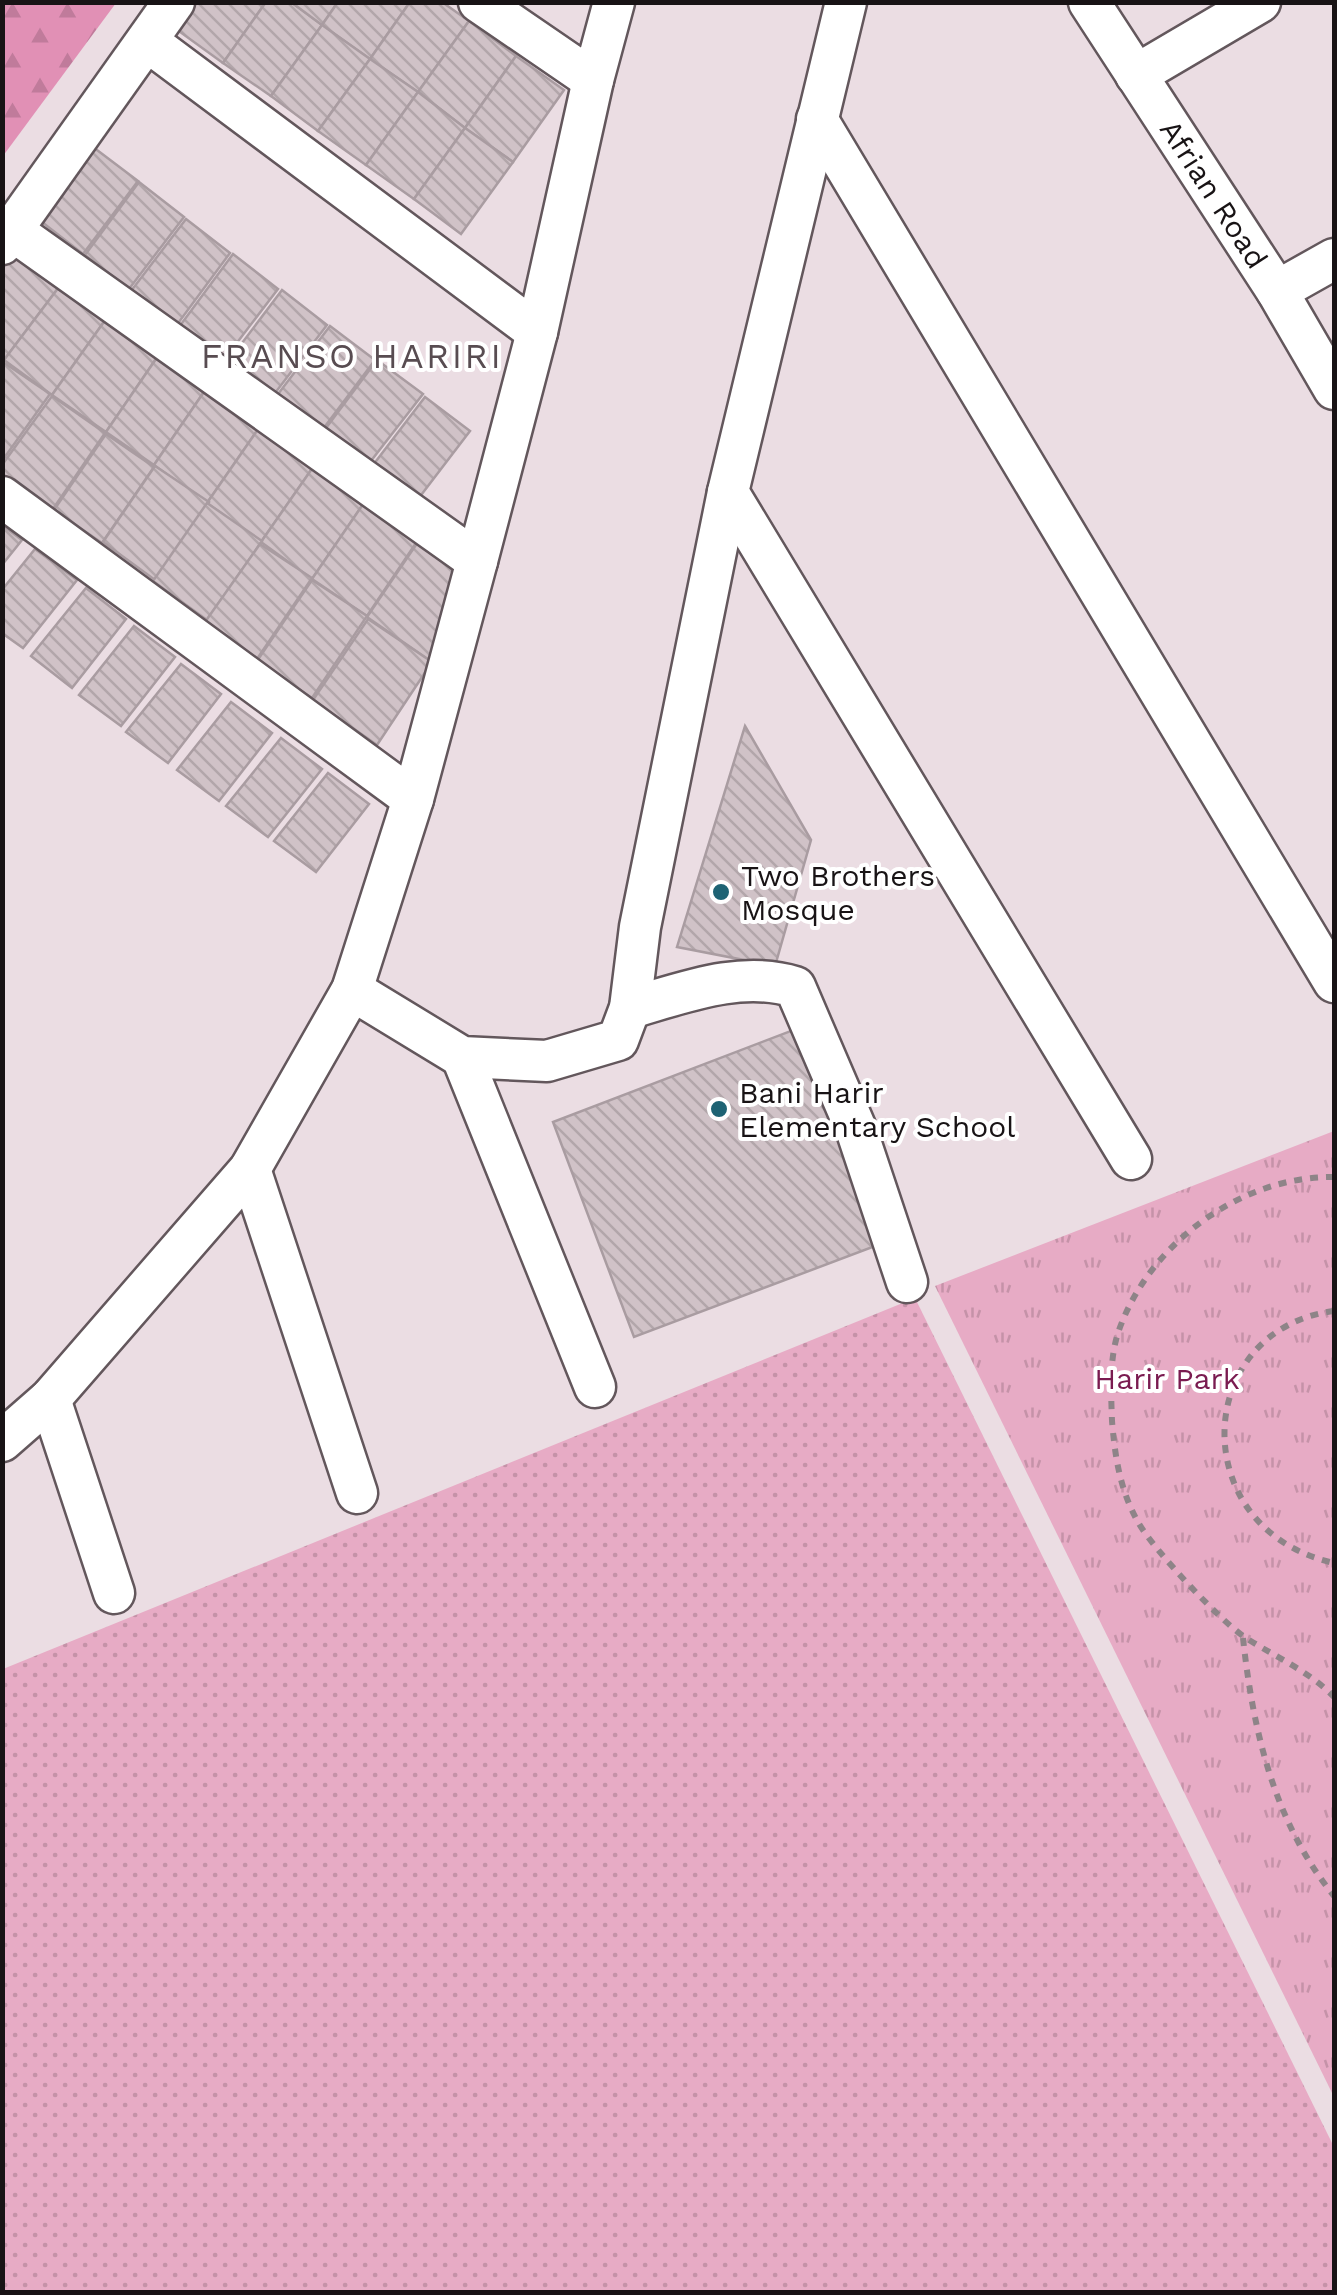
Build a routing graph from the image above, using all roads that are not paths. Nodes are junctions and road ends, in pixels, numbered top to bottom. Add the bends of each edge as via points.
1 (174, 2) edge
2 (479, 2) edge
3 (614, 2) edge
4 (846, 2) edge
5 (1089, 2) edge
6 (1260, 2) edge
7 (147, 41) junction
8 (1136, 75) junction
9 (593, 80) junction
10 (818, 118) junction
11 (8, 237) edge
12 (1334, 258) edge
13 (1277, 291) junction
14 (537, 332) junction
15 (1334, 388) edge
16 (728, 492) junction
17 (2, 496) edge
18 (477, 561) junction
19 (413, 799) junction
20 (1334, 982) edge
21 (352, 990) junction
22 (630, 1008) junction
23 (462, 1058) junction
24 (1131, 1159) dead end
25 (250, 1169) junction
26 (907, 1282) dead end
27 (595, 1387) dead end
28 (50, 1399) junction
29 (2, 1441) edge
30 (357, 1492) dead end
31 (114, 1593) dead end

1 - 7 street
2 - 9 street
3 - 9 street
4 - 10 street
5 - 8 street, Afrian Road
6 - 8 street
7 - 11 street
7 - 14 street
8 - 13 street, Afrian Road
9 - 14 street
10 - 16 street
10 - 20 street
11 - 18 street
12 - 13 street
13 - 15 street, Afrian Road
14 - 18 street
16 - 22 street via 640,927
16 - 24 street
17 - 19 street
18 - 19 street
19 - 21 street
21 - 23 street
21 - 25 street
22 - 23 street via 618,1040 582,1051 547,1061
22 - 26 street via 712,984 773,980 794,987 856,1129
23 - 27 street
25 - 28 street
25 - 30 street
28 - 29 street
28 - 31 street

